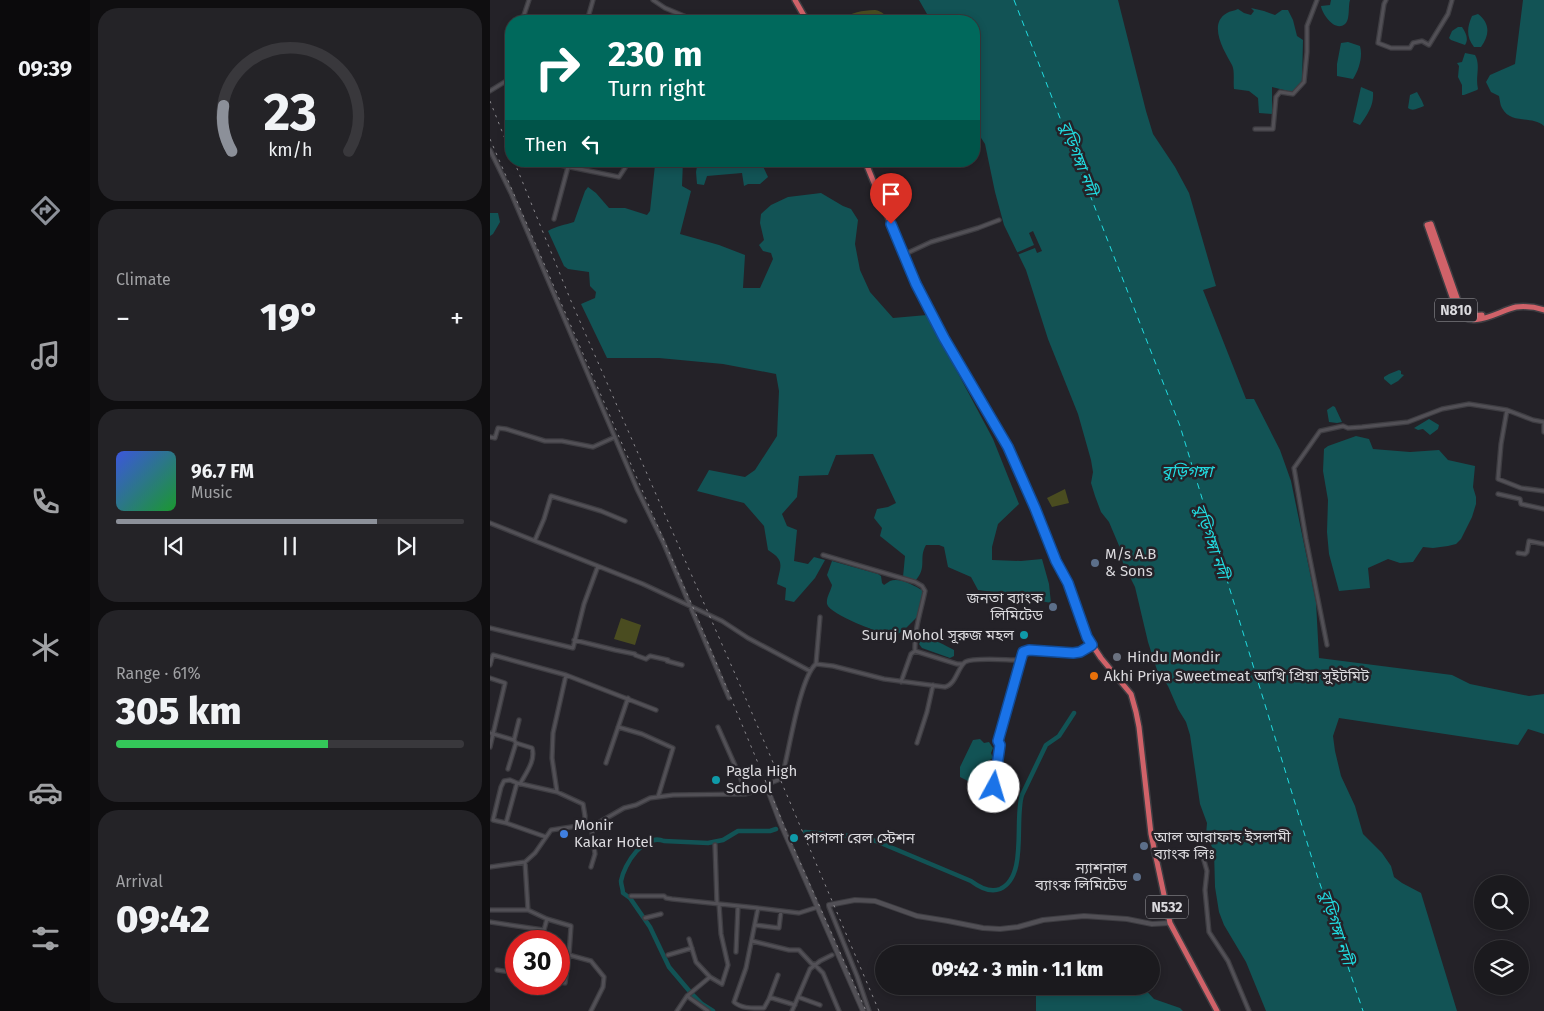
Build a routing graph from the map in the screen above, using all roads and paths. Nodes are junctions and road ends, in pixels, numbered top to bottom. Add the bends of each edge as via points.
1 (529, 0) edge
2 (593, 0) edge
3 (653, 0) edge
4 (795, 0) edge
5 (1317, 0) edge
6 (1386, 0) edge
7 (1452, 0) edge
8 (524, 15) edge
9 (589, 15) edge
10 (681, 15) edge
11 (804, 15) edge
12 (505, 82) edge
13 (490, 91) edge
14 (1255, 129) dead end
15 (490, 150) edge
16 (568, 167) joint
17 (624, 167) edge
18 (867, 167) edge
19 (554, 220) dead end
20 (999, 220) dead end
21 (904, 254) junction
22 (1533, 306) junction
23 (1544, 309) edge
24 (1507, 410) junction
25 (1544, 432) edge
26 (490, 437) edge
27 (615, 437) junction
28 (1544, 491) edge
29 (1498, 494) dead end
30 (1544, 509) edge
31 (625, 521) dead end
32 (490, 523) edge
33 (535, 540) junction
34 (1544, 544) edge
35 (1518, 553) dead end
36 (823, 555) dead end
37 (598, 566) junction
38 (690, 607) junction
39 (820, 617) dead end
40 (490, 628) edge
41 (574, 640) junction
42 (1092, 645) junction
43 (1327, 645) dead end
44 (915, 651) junction
45 (491, 654) edge
46 (1020, 659) junction
47 (816, 664) junction
48 (963, 664) junction
49 (490, 665) edge
50 (682, 665) dead end
51 (810, 671) junction
52 (566, 675) junction
53 (490, 678) edge
54 (901, 682) junction
55 (933, 685) junction
56 (628, 698) junction
57 (730, 698) dead end
58 (656, 710) dead end
59 (519, 720) dead end
60 (718, 726) dead end
61 (618, 727) junction
62 (492, 733) edge
63 (515, 742) junction
64 (917, 743) dead end
65 (490, 747) edge
66 (606, 763) dead end
67 (508, 769) dead end
68 (519, 783) junction
69 (766, 785) junction
70 (557, 792) junction
71 (745, 794) junction
72 (658, 797) junction
73 (1000, 807) dead end
74 (506, 823) junction
75 (591, 824) junction
76 (584, 826) junction
77 (1196, 836) dead end
78 (546, 837) junction
79 (715, 845) dead end
80 (525, 862) junction
81 (490, 867) edge
82 (591, 868) dead end
83 (632, 896) dead end
84 (718, 904) junction
85 (738, 906) junction
86 (829, 906) joint
87 (818, 907) junction
88 (758, 908) junction
89 (490, 910) edge
90 (528, 910) junction
91 (781, 911) junction
92 (661, 914) dead end
93 (645, 918) dead end
94 (547, 919) junction
95 (490, 922) edge
96 (1170, 923) junction
97 (755, 925) junction
98 (689, 939) dead end
99 (570, 940) edge
100 (752, 941) junction
101 (692, 948) junction
102 (736, 952) dead end
103 (570, 955) edge
104 (668, 955) dead end
105 (832, 955) dead end
106 (814, 965) junction
107 (497, 970) dead end
108 (505, 971) edge
109 (778, 975) dead end
110 (710, 977) junction
111 (688, 996) junction
112 (798, 997) junction
113 (769, 999) junction
114 (795, 1005) junction
115 (820, 1005) dead end
116 (591, 1011) edge
117 (677, 1011) edge
118 (708, 1011) edge
119 (792, 1011) edge
120 (839, 1011) edge
121 (863, 1011) edge
122 (869, 1011) edge
123 (1217, 1011) edge
124 (1249, 1011) edge

1 - 8 street
2 - 9 street
3 - 10 street
4 - 11 highway
5 - 14 street via 1307,26 1304,82 1293,94 1280,92 1276,97 1273,129
6 - 7 street via 1378,43 1391,48 1410,48 1413,43 1422,41 1429,45 1448,14
12 - 13 street
15 - 27 street
16 - 17 street via 619,177
16 - 19 street
18 - 21 highway, N532
20 - 21 street
21 - 42 highway, N532 via 933,316 1008,447
22 - 22 highway, N810 via 1516,307 1476,320 1460,316 1427,225 1432,224 1461,310 1466,314 1473,317 1520,304
22 - 23 highway, N810
24 - 25 street via 1544,422
24 - 28 street via 1498,479 1521,488
24 - 43 street via 1468,404 1442,409 1408,422 1343,426 1320,431 1294,468
26 - 27 street via 495,438 498,428 545,440 593,447
27 - 38 street
29 - 30 street
31 - 33 street via 601,510 551,496
32 - 33 street
33 - 37 street
34 - 35 street via 1529,541 1527,552
36 - 44 street via 922,586 925,591 914,637
37 - 38 street
37 - 41 street
38 - 51 street via 722,621
38 - 57 street
39 - 47 street
40 - 41 street via 573,648
41 - 50 street
42 - 46 street via 1073,653 1025,650
42 - 96 highway, N532 via 1131,694 1139,727 1151,834
44 - 48 street
44 - 54 street
45 - 49 street
45 - 52 street
46 - 48 street via 980,659
46 - 73 street via 998,741 1000,745 991,794
47 - 51 street
47 - 54 street
48 - 55 street via 949,686
51 - 69 street via 800,698 783,773 778,780
52 - 56 street
52 - 70 street via 553,733 552,758
53 - 62 street via 506,683
54 - 55 street
55 - 64 street
56 - 58 street
56 - 61 street
59 - 63 street
60 - 71 street
61 - 66 street
61 - 72 street via 673,748
62 - 63 street
62 - 65 street
63 - 67 street
63 - 68 street via 532,748 534,753
68 - 70 street
68 - 74 street
68 - 74 street via 504,781 498,796 492,820
69 - 71 street
69 - 87 street
70 - 76 street via 583,804
71 - 72 street
72 - 75 street via 624,808 605,820
74 - 78 street
75 - 76 street
75 - 82 street via 594,854
76 - 78 street via 551,830
77 - 124 street via 1207,871 1205,890 1209,932 1228,961
78 - 80 street
79 - 84 street
80 - 81 street
80 - 90 street
83 - 84 street via 664,896
84 - 85 street
84 - 110 street via 728,965 722,984
85 - 88 street
85 - 102 street
86 - 96 street via 855,900 874,901 917,916 1000,929 1084,916
86 - 122 street
87 - 91 street via 799,914
87 - 121 street
88 - 91 street
88 - 97 street
89 - 90 street
90 - 94 street
91 - 97 street via 779,928
92 - 93 street
94 - 95 street via 544,930
94 - 99 street via 571,926
96 - 123 highway, N532
97 - 100 street
98 - 101 street
100 - 106 street via 799,950
100 - 113 street via 734,1002 746,1008 764,1008
101 - 104 street
101 - 110 street via 696,962
103 - 116 street via 591,961 604,977 603,987
105 - 106 street
106 - 112 street
106 - 120 street via 823,973
107 - 108 street
109 - 113 street
110 - 111 street
111 - 117 street
111 - 118 street
112 - 114 street
112 - 115 street
113 - 114 street
114 - 119 street

